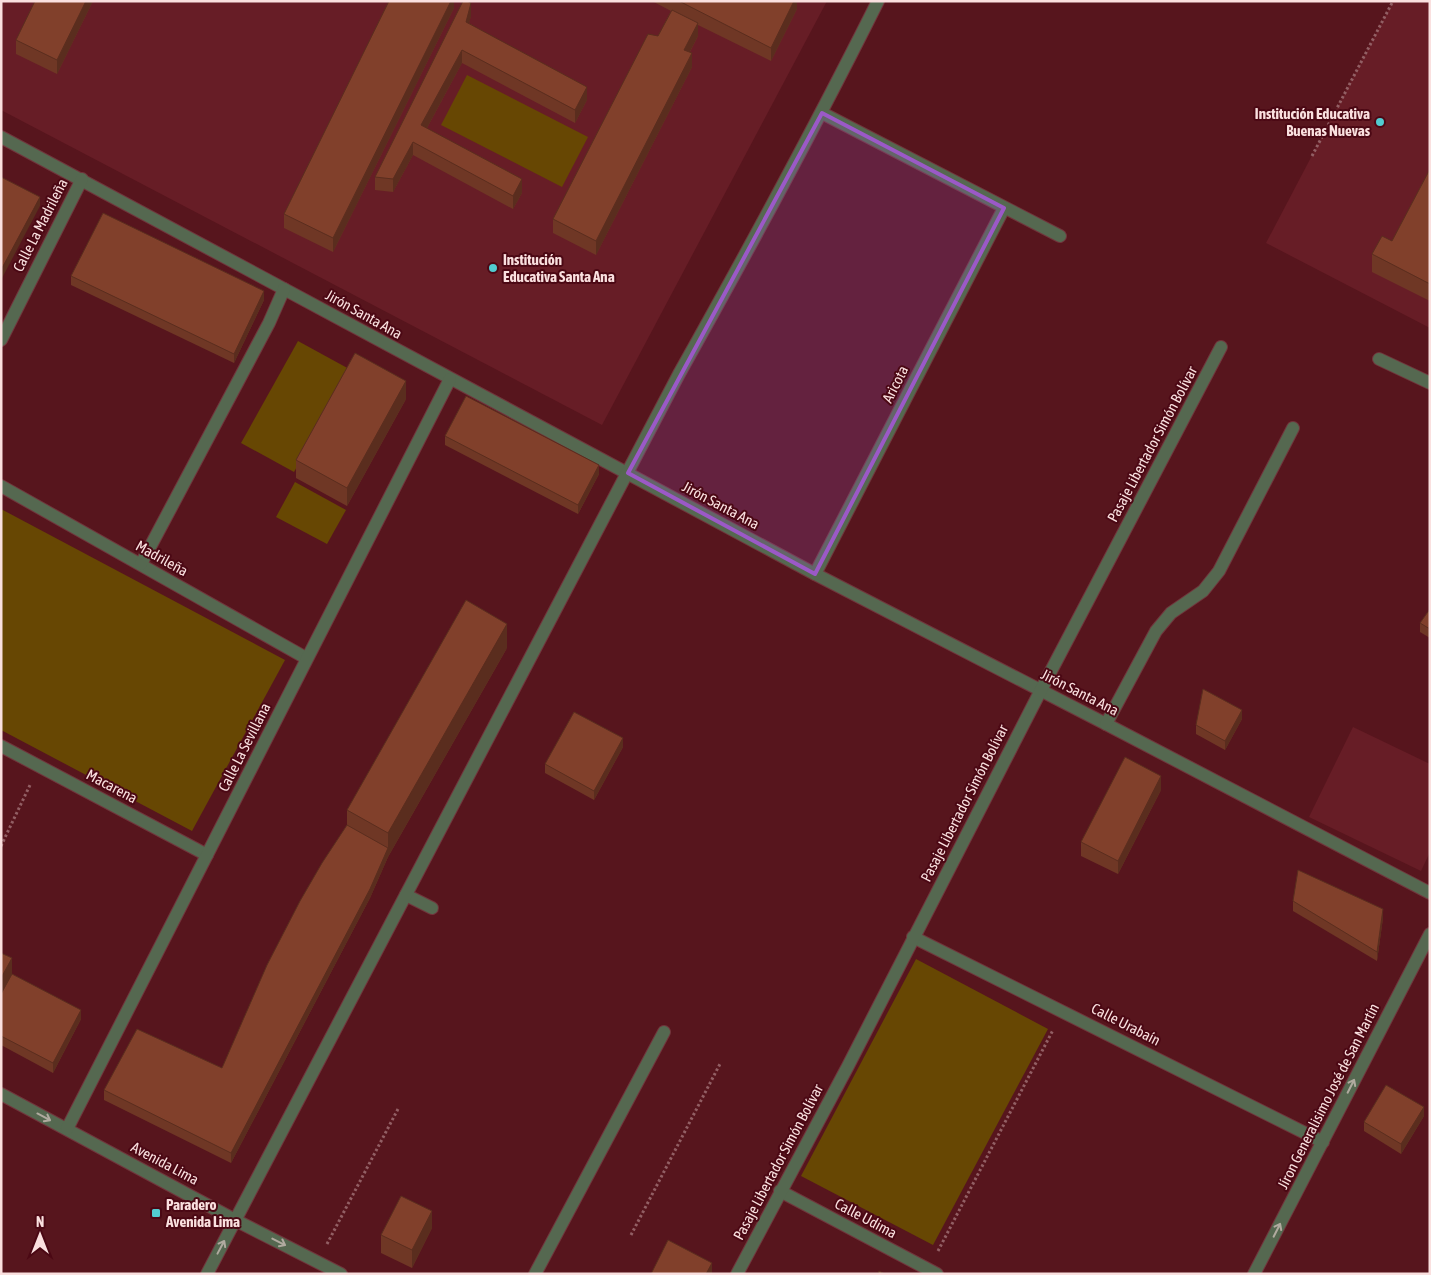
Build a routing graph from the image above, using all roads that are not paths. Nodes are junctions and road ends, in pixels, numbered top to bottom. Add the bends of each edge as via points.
1 (878, 1) edge
2 (822, 113) junction
3 (1, 138) edge
4 (82, 179) junction
5 (1004, 208) junction
6 (1060, 236) dead end
7 (284, 289) junction
8 (1, 340) edge
9 (1221, 347) dead end
10 (1379, 359) dead end
11 (450, 379) junction
12 (1430, 383) edge
13 (1293, 428) dead end
14 (628, 473) junction
15 (1, 486) edge
16 (141, 564) junction
17 (815, 574) junction
18 (306, 658) junction
19 (1041, 690) junction
20 (1106, 724) junction
21 (1, 746) edge
22 (207, 855) junction
23 (1430, 893) edge
24 (406, 895) junction
25 (432, 908) dead end
26 (1430, 934) edge
27 (913, 937) junction
28 (664, 1032) dead end
29 (1, 1094) edge
30 (68, 1129) junction
31 (1323, 1142) junction
32 (780, 1191) junction
33 (235, 1220) junction
34 (933, 1271) edge
35 (207, 1274) edge
36 (341, 1274) edge
37 (535, 1274) edge
38 (737, 1274) edge
39 (1254, 1274) edge

1 - 2 street
2 - 5 street
2 - 14 street
3 - 4 street, Jirón Santa Ana
4 - 7 street, Jirón Santa Ana
4 - 8 street, Calle La Madrileña
5 - 6 street
5 - 17 street, Aricota
7 - 11 street, Jirón Santa Ana
7 - 16 street
9 - 19 street, Pasaje Libertador Simón Bolívar
10 - 12 street
11 - 14 street, Jirón Santa Ana
11 - 18 street, Calle La Sevillana
13 - 20 street via 1219,571 1203,591 1171,613 1156,631
14 - 17 street, Jirón Santa Ana
14 - 24 street
15 - 16 street, Madrileña
16 - 18 street, Madrileña
17 - 19 street, Jirón Santa Ana
18 - 22 street, Calle La Sevillana
19 - 20 street, Jirón Santa Ana
19 - 27 street, Pasaje Libertador Simón Bolívar
20 - 23 street, Jirón Santa Ana
21 - 22 street, Macarena
22 - 30 street, Calle La Sevillana
24 - 25 street
24 - 33 street
31 -> 26 street, Jíron Generalisimo José de San Martín
27 - 31 street, Calle Urabaín
27 - 32 street, Pasaje Libertador Simón Bolívar
28 - 37 street
29 -> 30 street, Avenida Lima
30 - 33 street, Avenida Lima
39 -> 31 street, Jíron Generalisimo José de San Martín
32 - 34 street, Calle Udima
32 - 38 street, Pasaje Libertador Simón Bolívar
35 -> 33 street
33 -> 36 street, Avenida Lima

